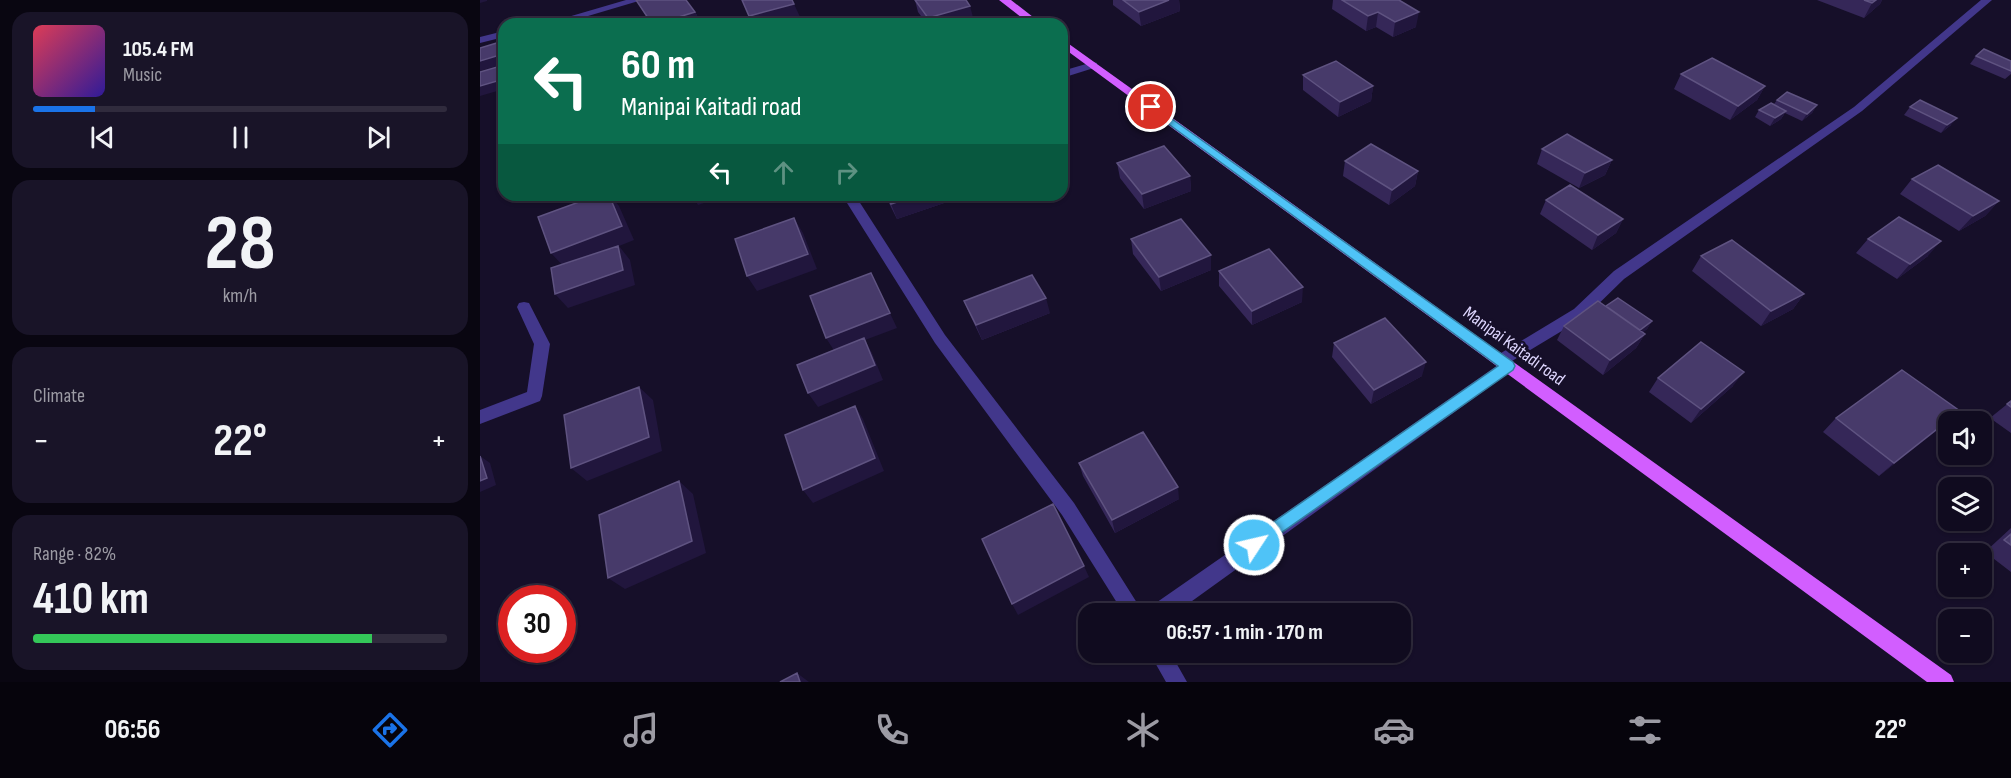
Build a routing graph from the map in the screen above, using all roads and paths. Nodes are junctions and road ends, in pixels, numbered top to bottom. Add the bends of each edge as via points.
1 (637, 0) edge
2 (1004, 0) edge
3 (1987, 0) edge
4 (571, 18) edge
5 (1029, 18) edge
6 (498, 36) edge
7 (480, 40) edge
8 (1068, 46) edge
9 (1093, 65) junction
10 (1068, 73) edge
11 (852, 201) edge
12 (524, 307) dead end
13 (1504, 363) junction
14 (480, 417) edge
15 (1128, 603) edge
16 (1172, 603) edge
17 (1166, 663) edge
18 (1177, 682) edge
19 (1944, 682) edge

1 - 4 street
2 - 5 main road
3 - 13 street via 1858,109 1619,275 1603,297
6 - 7 street
8 - 9 main road, Manipai Kaitadi road
9 - 10 street
9 - 13 main road, Manipai Kaitadi road
11 - 15 street via 940,339 1068,509
12 - 14 street via 542,344 534,396
13 - 16 street
13 - 19 main road, Manipai Kaitadi road
17 - 18 street

